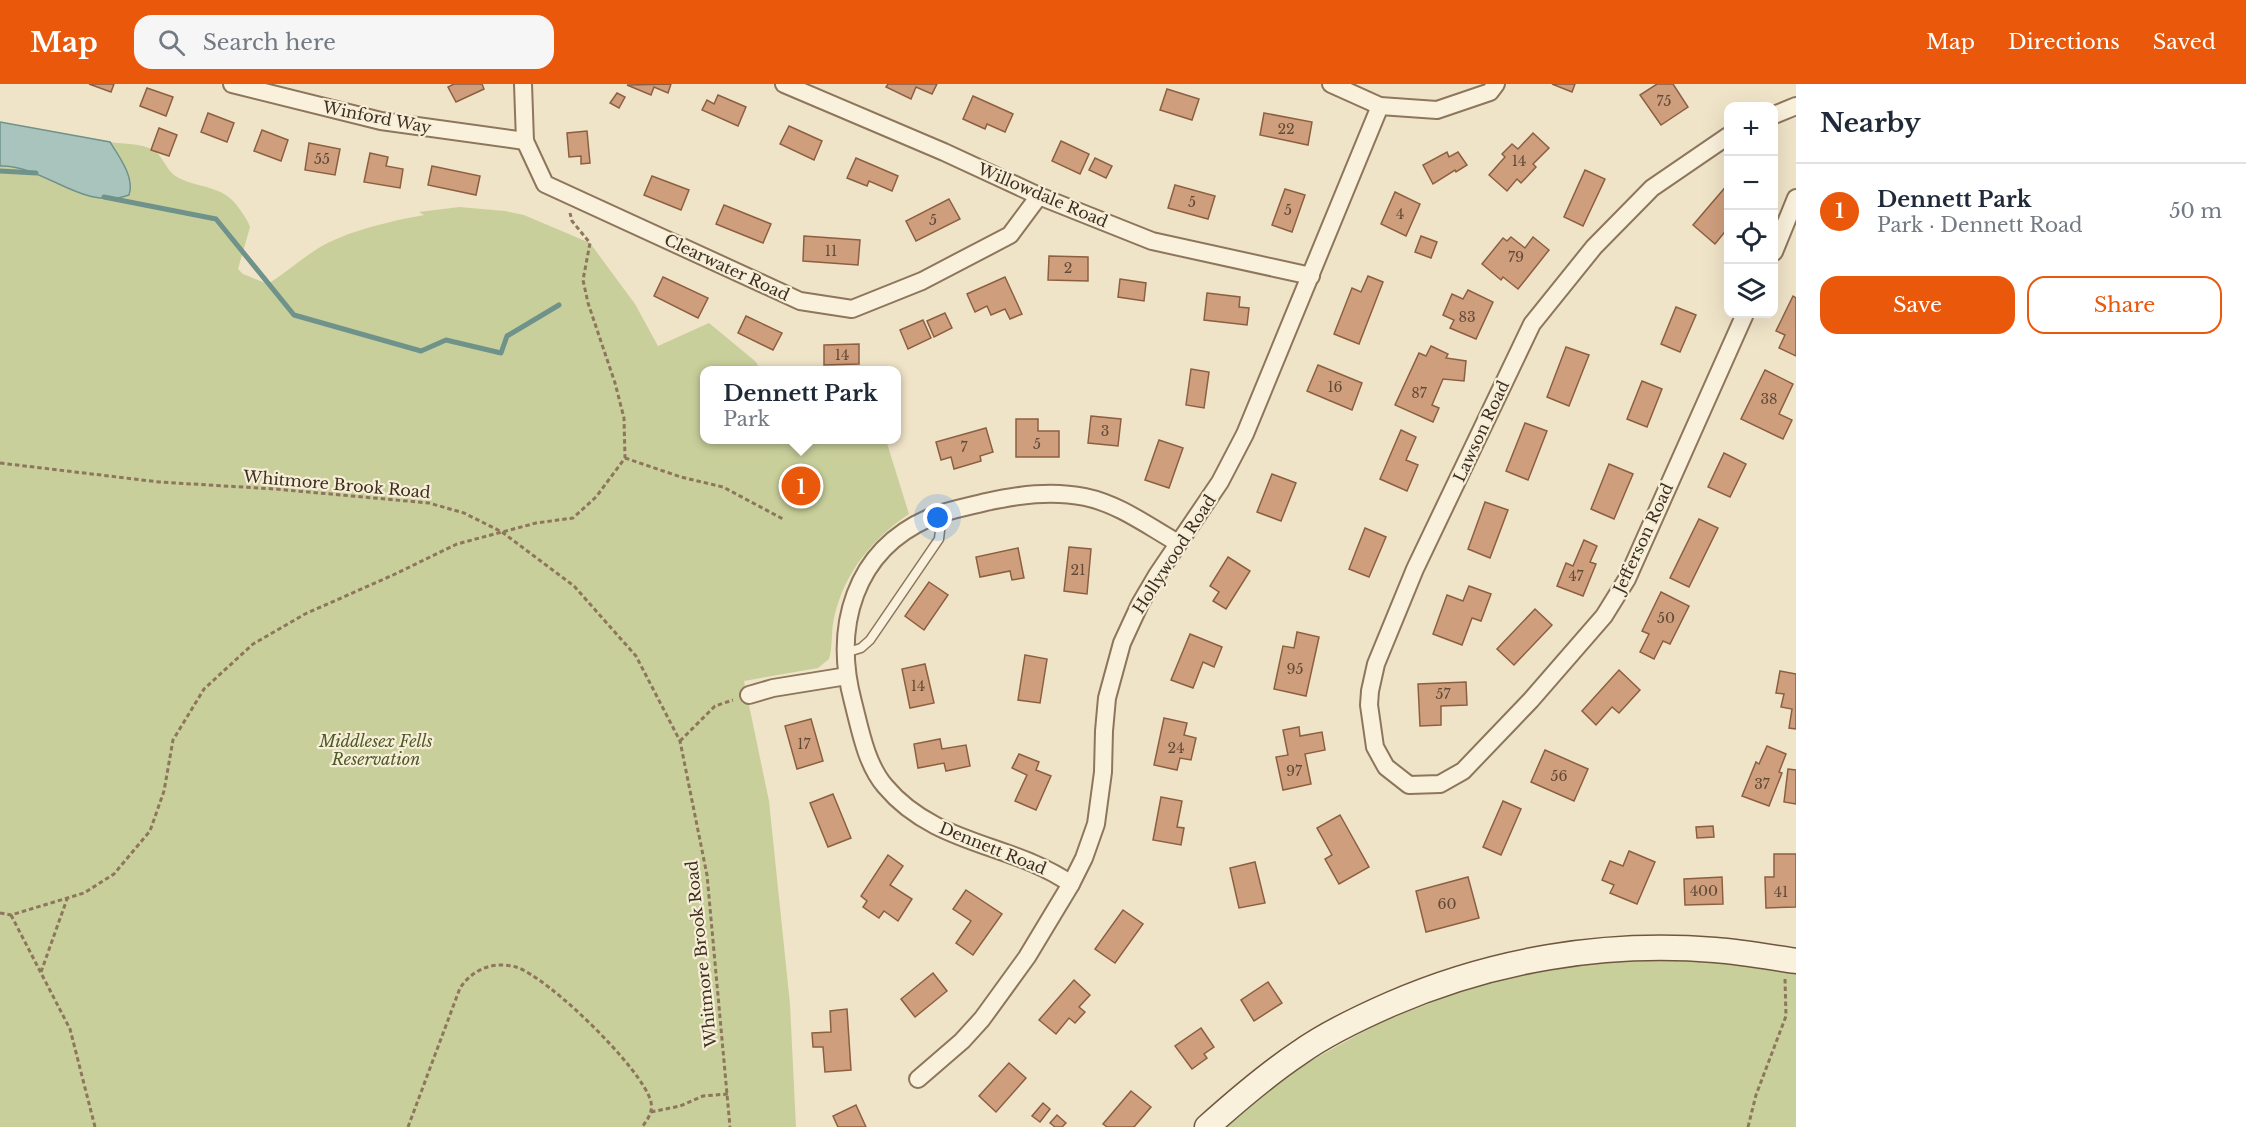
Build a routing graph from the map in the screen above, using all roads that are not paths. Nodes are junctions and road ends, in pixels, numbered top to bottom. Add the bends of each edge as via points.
1 (232, 84) edge
2 (299, 84) edge
3 (523, 84) edge
4 (784, 84) edge
5 (1334, 84) edge
6 (1490, 89) edge
7 (298, 101) junction
8 (1380, 106) junction
9 (1796, 106) edge
10 (1778, 113) edge
11 (1724, 139) edge
12 (525, 141) junction
13 (1039, 196) junction
14 (1796, 198) edge
15 (1778, 240) edge
16 (1311, 276) junction
17 (1743, 318) edge
18 (942, 513) junction
19 (1178, 543) junction
20 (845, 653) junction
21 (847, 676) junction
22 (749, 695) road end
23 (1409, 785) joint
24 (1071, 884) junction
25 (1789, 960) edge
26 (918, 1079) dead end
27 (1207, 1127) edge

1 - 7 street, Winford Way
2 - 7 street
3 - 12 street
4 - 13 street, Willowdale Road
5 - 8 street
6 - 8 street via 1437,110
7 - 12 street, Winford Way via 381,121
8 - 16 street, Hollywood Road
9 - 10 street
11 - 23 street, Lawson Road via 1652,188 1594,247 1532,324 1415,569 1376,664 1369,705 1375,747 1386,767
12 - 13 street, Clearwater Road via 545,184 800,301 852,309 922,280 1010,235
13 - 16 street, Willowdale Road via 1152,241
14 - 15 street
16 - 19 street, Hollywood Road via 1233,459
17 - 23 street, Jefferson Road via 1627,579 1604,616 1463,771 1440,784
18 - 19 street, Dennett Road via 1026,494 1063,494 1113,507
18 - 20 lane via 939,539 870,640
18 - 20 street, Dennett Road via 903,532 870,568 850,611 844,636
19 - 24 street, Hollywood Road via 1140,604 1115,665 1105,714 1097,817
20 - 21 street, Dennett Road
21 - 22 street
21 - 24 street, Dennett Road via 874,769 899,801 943,830 1052,871
24 - 26 street, Hollywood Road via 1027,957 982,1019
25 - 27 main road via 1715,950 1630,948 1551,956 1484,970 1355,1020 1299,1052

